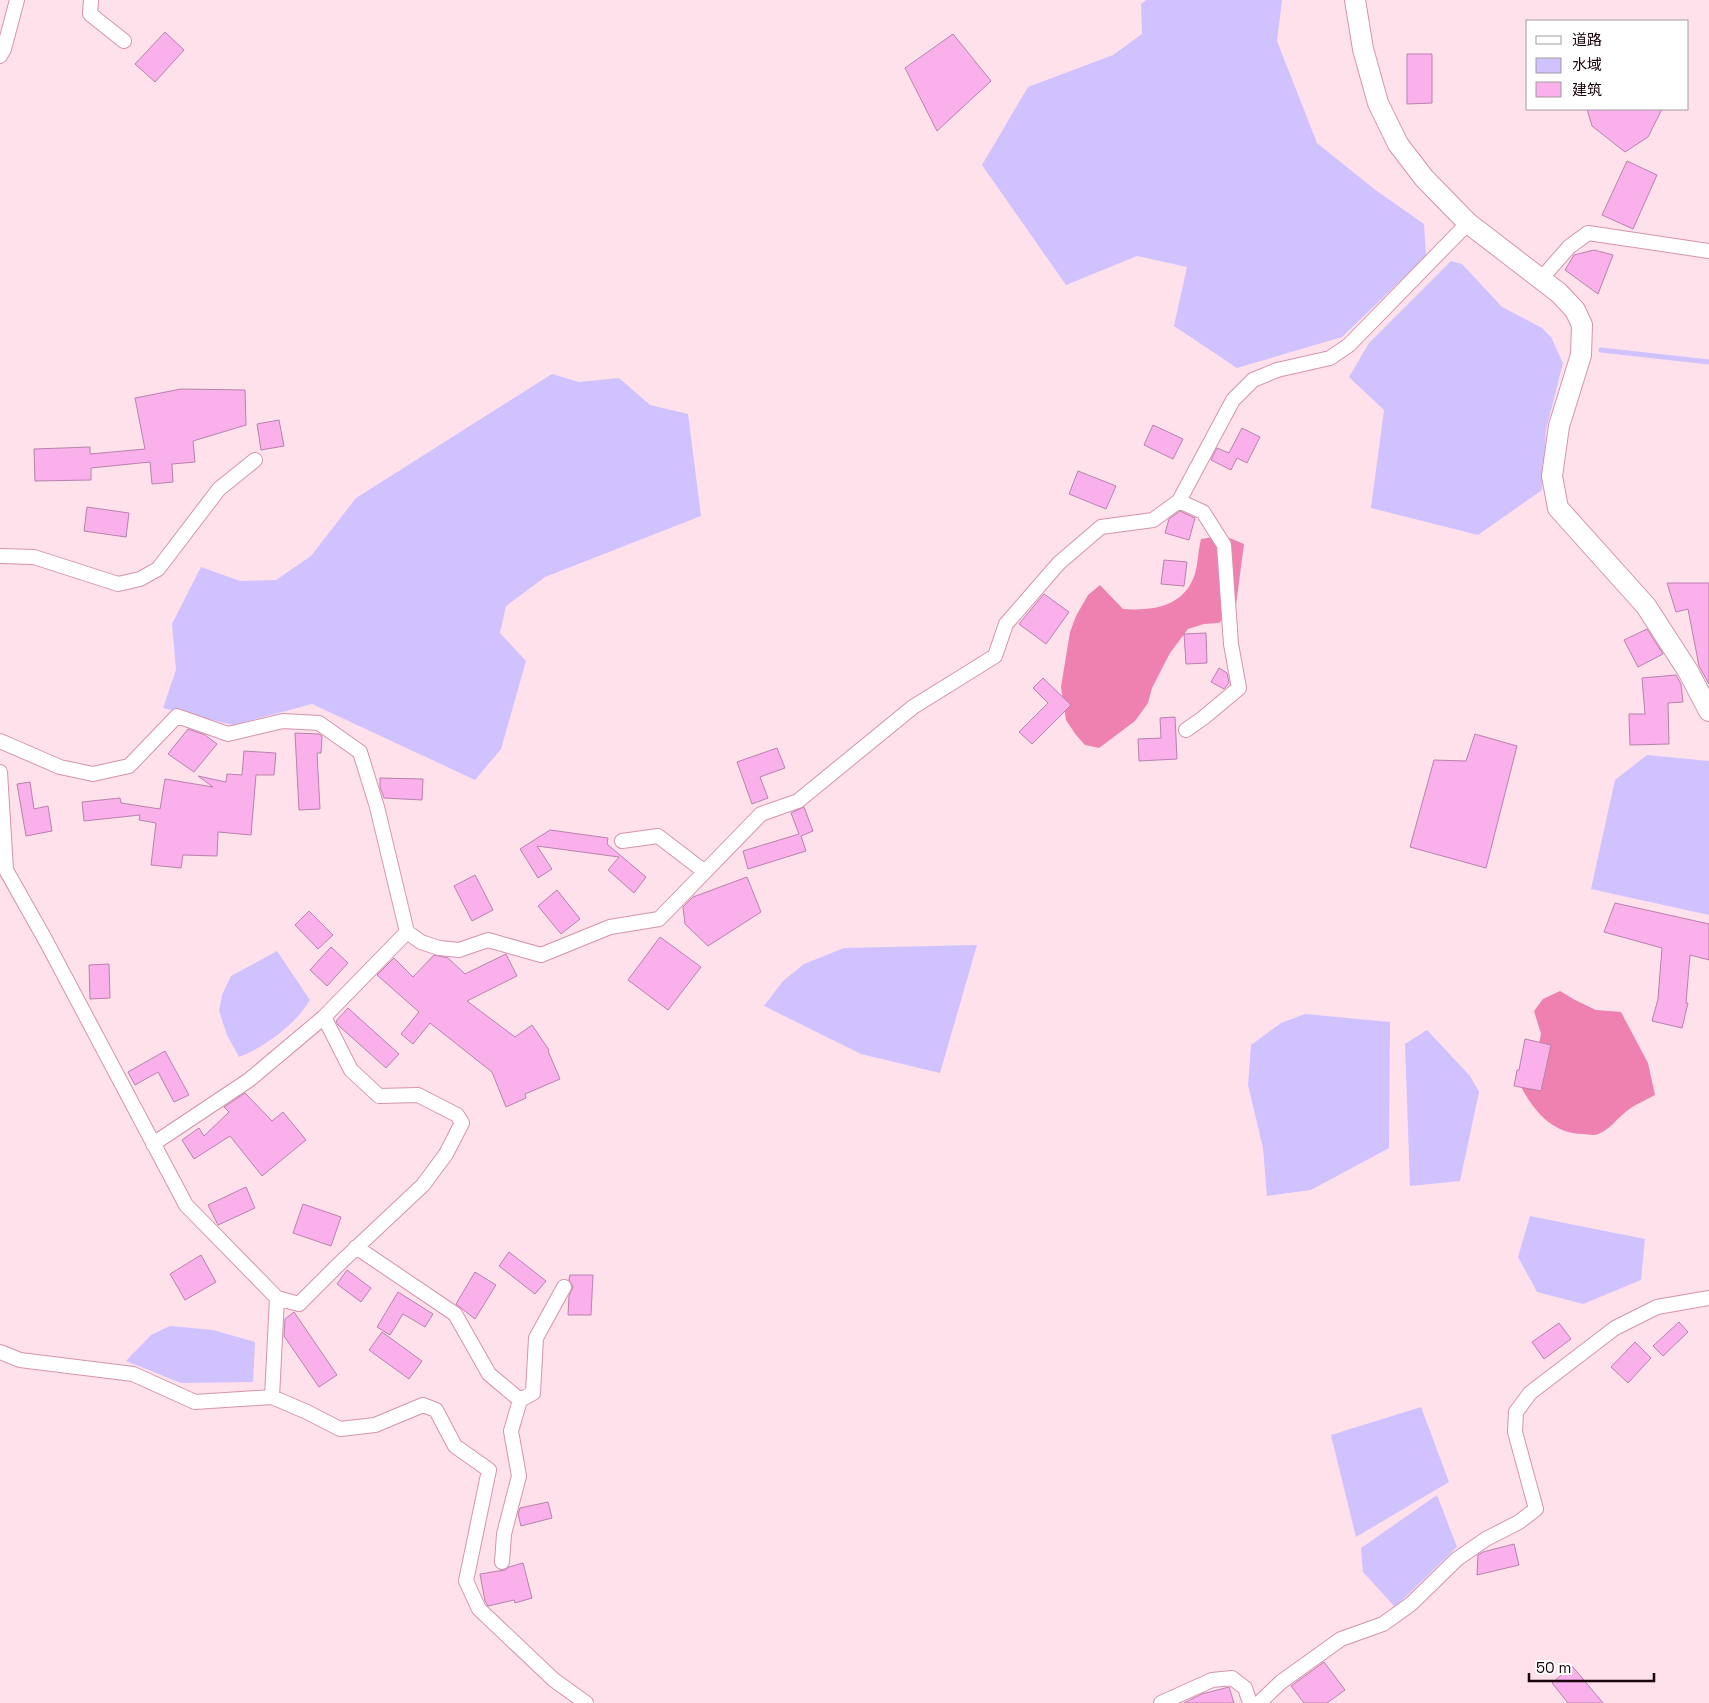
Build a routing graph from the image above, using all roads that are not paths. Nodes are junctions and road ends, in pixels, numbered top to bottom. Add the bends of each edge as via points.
1 (16, 0) edge
2 (92, 0) edge
3 (1355, 0) edge
4 (124, 41) dead end
5 (0, 56) edge
6 (1468, 223) junction
7 (1709, 250) edge
8 (1541, 279) junction
9 (255, 460) dead end
10 (1179, 501) junction
11 (0, 556) edge
12 (1709, 711) edge
13 (1186, 730) dead end
14 (0, 741) edge
15 (0, 772) edge
16 (622, 841) dead end
17 (705, 872) junction
18 (407, 932) junction
19 (324, 1017) junction
20 (153, 1144) junction
21 (356, 1247) junction
22 (564, 1288) dead end
23 (277, 1298) junction
24 (1709, 1298) edge
25 (0, 1352) edge
26 (272, 1397) junction
27 (520, 1400) junction
28 (502, 1562) dead end
29 (586, 1703) edge
30 (1161, 1703) edge
31 (1250, 1703) edge
32 (1259, 1703) edge

1 - 5 street
2 - 4 street via 90,14
3 - 6 street via 1363,49 1378,103 1398,144 1424,178
6 - 8 street
6 - 10 street via 1349,345 1330,358 1277,370 1253,380 1233,400
7 - 8 street via 1588,233 1569,247
8 - 12 street via 1575,310 1582,326 1581,354 1559,426 1552,476 1558,508 1646,606
9 - 11 street via 219,489 158,569 140,579 118,584 34,557
10 - 13 street via 1203,512 1224,544 1231,644 1238,688
10 - 17 street via 1153,520 1101,528 1058,563 1006,624 995,656 913,707 798,801 761,814
14 - 18 street via 60,767 93,774 129,766 178,716 228,734 282,720 319,723 360,752 377,807
15 - 20 street via 6,870
16 - 17 street via 658,836
17 - 18 street via 660,919 610,927 540,955 488,940 459,950 438,948
18 - 19 street
19 - 20 street via 250,1080
19 - 21 street via 351,1070 379,1096 418,1095 457,1115 462,1123 446,1154 423,1185
20 - 23 street via 186,1205
21 - 23 street via 299,1304
21 - 27 street via 454,1314 489,1374
22 - 27 street via 536,1338 533,1393
23 - 26 street
24 - 32 street via 1657,1307 1615,1328 1530,1393 1516,1412 1515,1432 1536,1509 1458,1559 1411,1604 1383,1624 1341,1639 1281,1682
25 - 26 street via 20,1360 133,1374 195,1402
26 - 29 street via 340,1429 375,1426 423,1405 436,1410 455,1446 489,1470 466,1581 479,1609 554,1680
27 - 28 street via 511,1431 520,1476 504,1534
30 - 31 street via 1212,1680 1232,1678 1245,1688

